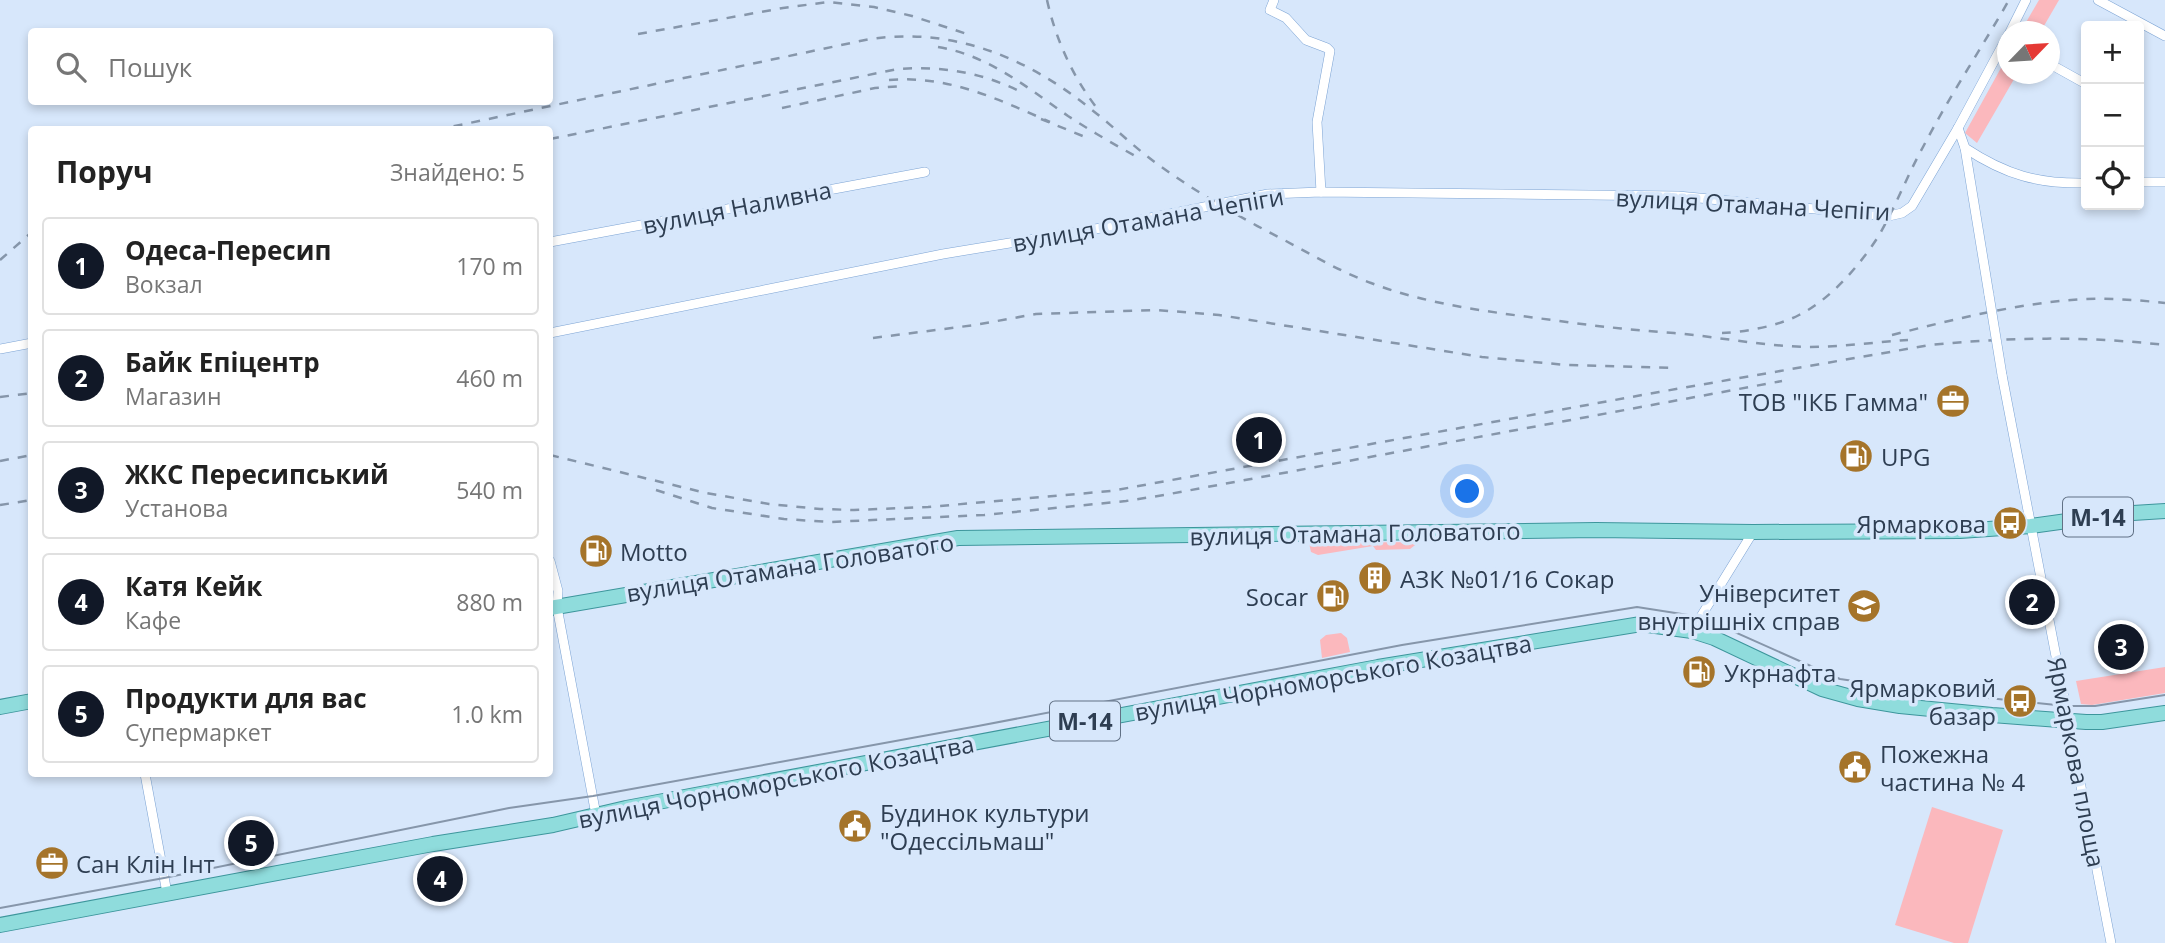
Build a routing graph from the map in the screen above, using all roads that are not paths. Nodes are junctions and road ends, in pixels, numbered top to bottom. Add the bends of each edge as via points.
1 (1274, 0) edge
2 (2026, 0) edge
3 (2098, 0) edge
4 (2015, 21) edge
5 (2165, 36) edge
6 (1997, 56) edge
7 (2060, 70) edge
8 (2084, 84) edge
9 (1958, 128) junction
10 (1965, 148) junction
11 (925, 172) dead end
12 (2144, 182) edge
13 (2165, 182) edge
14 (2081, 183) edge
15 (1321, 192) junction
16 (553, 241) edge
17 (553, 332) edge
18 (28, 344) edge
19 (0, 349) edge
20 (2165, 511) edge
21 (2031, 526) junction
22 (1753, 532) junction
23 (553, 572) edge
24 (553, 608) edge
25 (1692, 631) junction
26 (28, 702) edge
27 (0, 707) edge
28 (2165, 713) edge
29 (2068, 720) junction
30 (146, 777) edge
31 (596, 815) junction
32 (167, 893) junction
33 (0, 925) edge
34 (2112, 943) edge

1 - 15 street via 1270,10 1286,18 1306,40 1330,51 1317,122
2 - 4 street, вулиця Отамана Чепіги
3 - 5 street
6 - 9 street, вулиця Отамана Чепіги
7 - 8 street
9 - 10 street, Ярмаркова площа
9 - 15 street, вулиця Отамана Чепіги via 1912,206 1889,216 1678,196
10 - 14 street via 2005,172
10 - 21 street, Ярмаркова площа, bridge
11 - 16 street, вулиця Наливна
12 - 13 street
15 - 17 street, вулиця Отамана Чепіги via 1268,194
18 - 19 street
20 - 21 main road, вулиця Отамана Головатого / М-14
21 - 22 main road, вулиця Отамана Головатого / М-14
21 - 29 street, Ярмаркова площа
22 - 24 main road, вулиця Отамана Головатого / М-14 via 958,538
22 - 25 street
23 - 24 street via 558,591
24 - 31 street
25 - 29 main road, вулиця Чорноморського Козацтва / М-14 via 1842,695 1900,706
25 - 31 main road, вулиця Чорноморського Козацтва / М-14 via 1622,626 1389,665
26 - 27 main road
28 - 29 main road, вулиця Чорноморського Козацтва / М-14 via 2102,722
29 - 34 street, Ярмаркова площа
30 - 32 street
31 - 32 main road, вулиця Чорноморського Козацтва / М-14
32 - 33 main road, вулиця Чорноморського Козацтва / М-14

